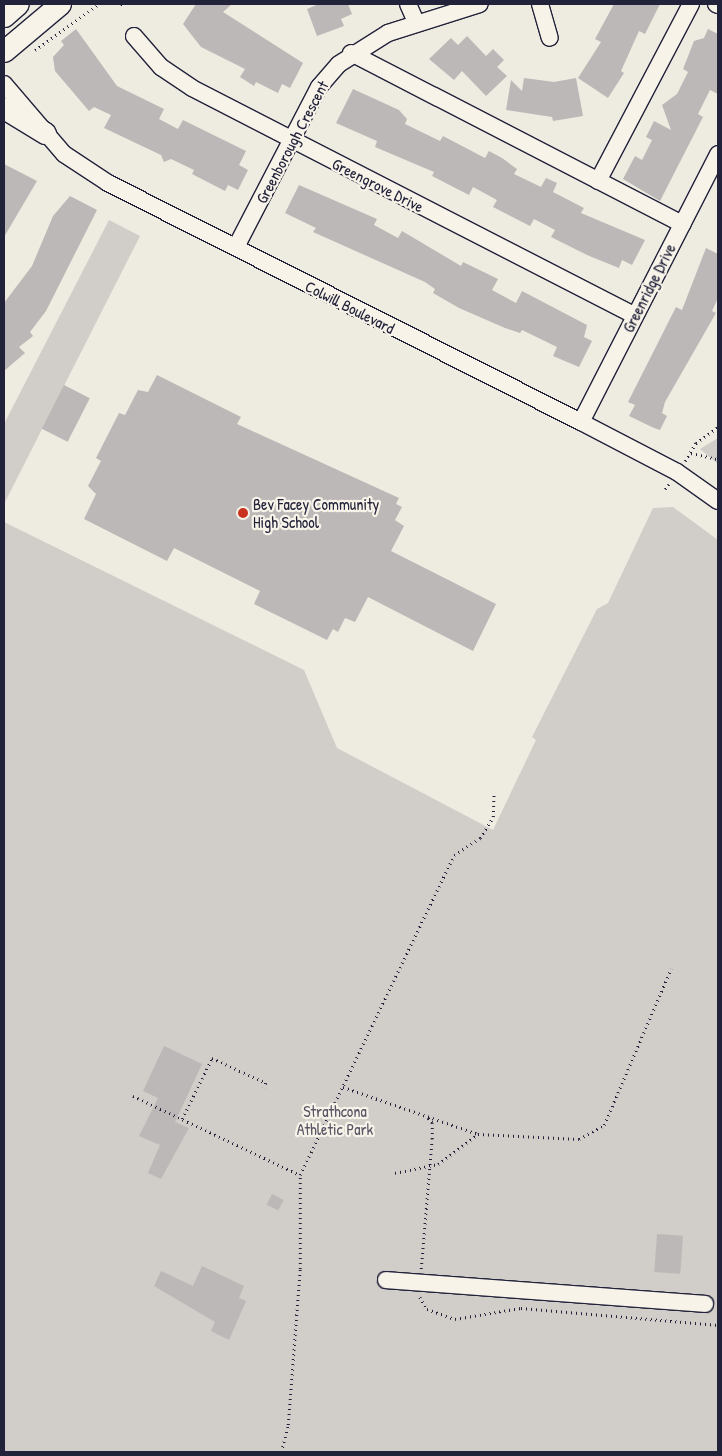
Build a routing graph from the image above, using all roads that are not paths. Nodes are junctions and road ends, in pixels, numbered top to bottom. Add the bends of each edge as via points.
1 (18, 4) edge
2 (60, 4) edge
3 (408, 4) edge
4 (480, 4) edge
5 (540, 4) edge
6 (690, 4) edge
7 (4, 16) edge
8 (416, 22) junction
9 (134, 36) dead end
10 (550, 38) dead end
11 (4, 51) edge
12 (351, 53) junction
13 (4, 84) edge
14 (4, 108) edge
15 (45, 133) junction
16 (292, 140) junction
17 (718, 154) edge
18 (598, 181) junction
19 (682, 224) junction
20 (236, 247) junction
21 (635, 316) junction
22 (581, 422) junction
23 (718, 501) edge
24 (386, 1280) dead end
25 (705, 1304) dead end

1 - 7 main road
2 - 11 main road
3 - 8 street
4 - 8 street, Greenborough Crescent
5 - 10 street
6 - 18 street
8 - 12 street, Greenborough Crescent
9 - 16 street, Greengrove Drive via 162,67 192,88
12 - 16 street, Greenborough Crescent via 319,87
12 - 18 street
13 - 15 street, Colwill Boulevard
14 - 15 main road
15 - 20 street, Colwill Boulevard via 64,154 108,183
16 - 20 street, Greenborough Crescent
16 - 21 street, Greengrove Drive
17 - 19 street, Greenridge Drive
18 - 19 street
19 - 21 street, Greenridge Drive
20 - 22 street, Colwill Boulevard
21 - 22 street, Greenridge Drive
22 - 23 street, Colwill Boulevard via 677,472
24 - 25 street

